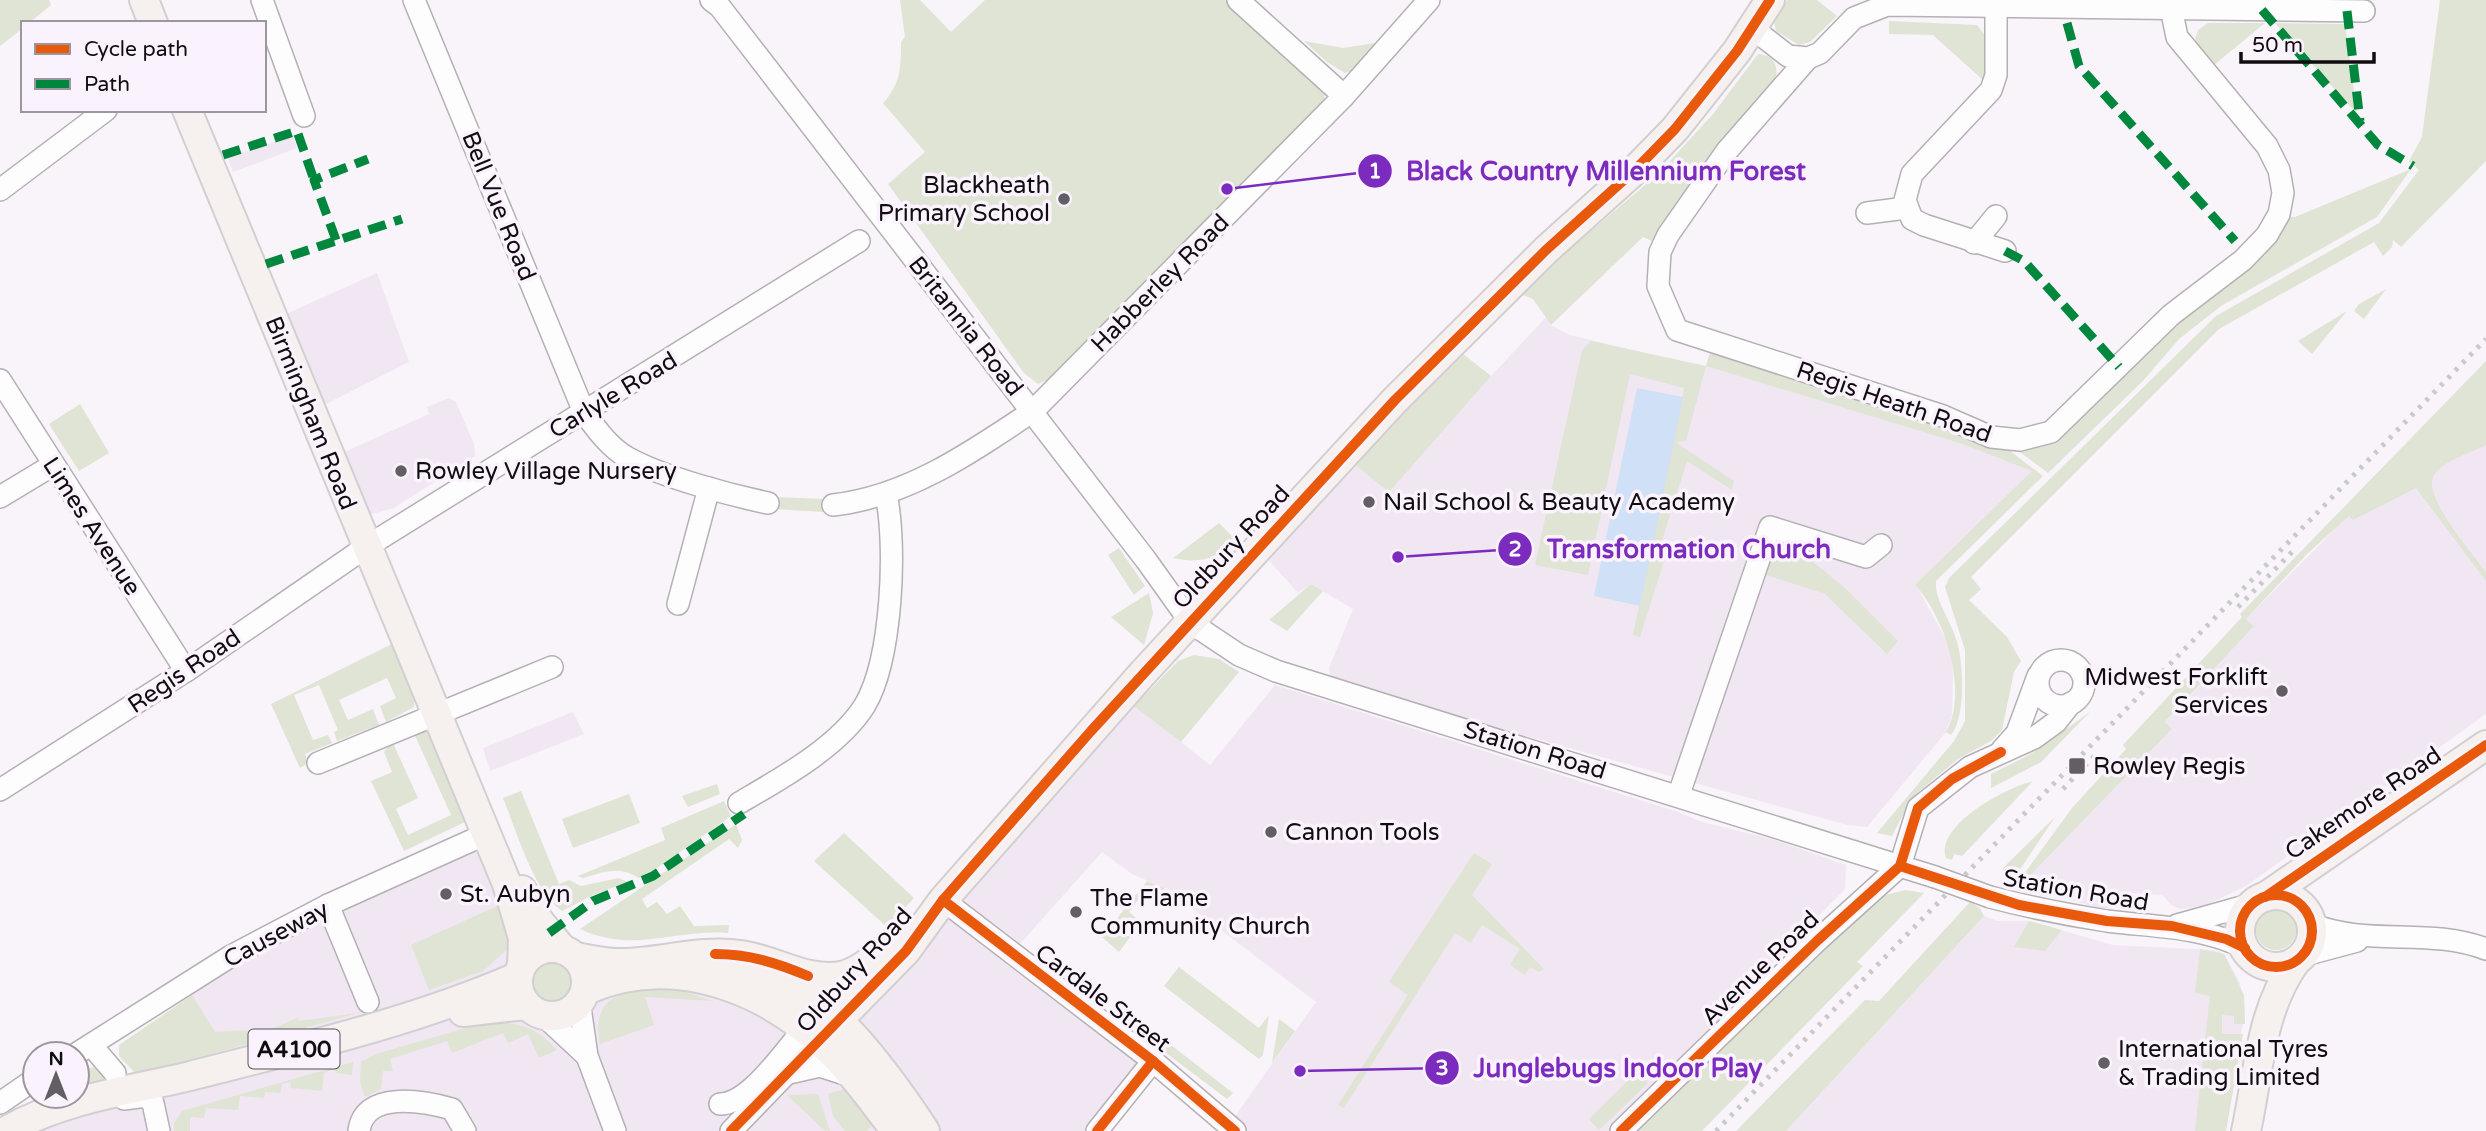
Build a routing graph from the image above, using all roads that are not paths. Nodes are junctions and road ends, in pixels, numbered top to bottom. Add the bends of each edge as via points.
1 (144, 0) edge
2 (262, 0) edge
3 (414, 0) edge
4 (1238, 0) edge
5 (1429, 0) edge
6 (1770, 0) edge
7 (723, 3) edge
8 (2171, 8) junction
9 (1996, 9) junction
10 (2364, 11) dead end
11 (152, 21) edge
12 (1752, 29) junction
13 (1808, 58) junction
14 (1344, 96) junction
15 (103, 112) edge
16 (188, 112) edge
17 (304, 116) dead end
18 (0, 190) edge
19 (1906, 208) junction
20 (1867, 214) dead end
21 (1996, 216) dead end
22 (859, 241) dead end
23 (1974, 243) junction
24 (2005, 251) dead end
25 (0, 380) edge
26 (1033, 411) junction
27 (584, 412) junction
28 (53, 465) junction
29 (709, 488) junction
30 (886, 494) junction
31 (0, 497) edge
32 (768, 503) dead end
33 (833, 505) dead end
34 (1881, 545) dead end
35 (366, 547) junction
36 (678, 604) dead end
37 (1191, 623) junction
38 (552, 667) dead end
39 (186, 671) junction
40 (2040, 674) junction
41 (2071, 703) junction
42 (438, 715) junction
43 (2486, 745) edge
44 (2001, 752) junction
45 (317, 763) dead end
46 (0, 790) edge
47 (1679, 794) junction
48 (484, 799) junction
49 (739, 803) dead end
50 (486, 834) junction
51 (2320, 857) junction
52 (1900, 866) junction
53 (943, 900) junction
54 (2259, 901) junction
55 (328, 905) junction
56 (2309, 919) junction
57 (2172, 926) junction
58 (2370, 938) junction
59 (2486, 949) edge
60 (2247, 951) junction
61 (569, 953) junction
62 (2299, 959) junction
63 (648, 961) junction
64 (520, 971) junction
65 (867, 975) junction
66 (583, 995) junction
67 (368, 1002) dead end
68 (535, 1010) junction
69 (836, 1012) junction
70 (791, 1022) junction
71 (2265, 1026) junction
72 (91, 1045) edge
73 (863, 1049) junction
74 (91, 1055) edge
75 (587, 1056) junction
76 (1153, 1061) junction
77 (115, 1073) dead end
78 (787, 1074) junction
79 (851, 1076) junction
80 (21, 1089) edge
81 (91, 1099) edge
82 (0, 1103) edge
83 (153, 1103) junction
84 (91, 1108) edge
85 (54, 1110) edge
86 (735, 1126) edge
87 (6, 1131) edge
88 (51, 1131) edge
89 (159, 1131) edge
90 (359, 1131) edge
91 (465, 1131) edge
92 (615, 1131) edge
93 (896, 1131) edge
94 (925, 1131) edge
95 (1097, 1131) edge
96 (1235, 1131) edge
97 (1621, 1131) edge
98 (2246, 1131) edge

1 - 11 main road
2 - 17 street
3 - 27 street, Bell Vue Road
4 - 14 street
5 - 14 street, Habberley Road
6 - 12 main road, Oldbury Road
7 - 26 street, Britannia Road
8 - 9 street, Regis Heath Road
8 - 10 street, Regis Heath Road
8 - 13 street, Regis Heath Road via 2177,37 2267,146 2279,170 2283,193 2279,214 2243,260 2171,315 2052,432 2020,440 1991,437 1943,416 1676,330 1658,286 1660,252 1668,235 1726,152
9 - 13 street, Regis Heath Road via 1887,5 1854,18 1820,54
9 - 19 street via 1996,75 1990,90 1912,174 1906,187
12 - 13 street via 1788,56
12 - 37 main road, Oldbury Road via 1675,129 1395,400
14 - 26 street, Habberley Road
15 - 18 street
16 - 35 main road, Birmingham Road
19 - 20 street
19 - 23 street via 1912,219
21 - 23 street
22 - 27 street, Carlyle Road
23 - 24 street
25 - 28 street, Limes Avenue
26 - 30 street, Habberley Road via 972,452
26 - 37 street, Britannia Road
27 - 29 street, Bell Vue Road via 597,431 629,458
27 - 35 street, Carlyle Road
28 - 31 street
28 - 39 street, Limes Avenue
29 - 32 street, Bell Vue Road
29 - 36 street
30 - 33 street, Habberley Road via 865,502
30 - 49 street via 891,524 890,603 877,676 864,705 842,731 791,773
34 - 47 street via 1866,557 1770,527
35 - 39 street, Regis Road
35 - 42 main road, Birmingham Road
37 - 47 street, Station Road via 1239,655 1300,680
37 - 53 main road, Oldbury Road
38 - 42 street
39 - 46 street, Regis Road
40 - 41 street via 2038,688 2045,700 2058,706
40 - 41 street via 2052,662 2076,666 2083,688
40 - 44 street via 2017,733
41 - 44 street via 2034,738
42 - 45 street
42 - 48 main road, Birmingham Road via 455,734
42 - 50 main road, Birmingham Road
43 - 51 main road, Cakemore Road
44 - 52 street via 1952,779 1918,808
47 - 52 street, Station Road
48 - 50 main road, Birmingham Road via 490,828
48 - 61 main road, Birmingham Road via 530,908
50 - 55 street, Causeway
50 - 64 main road, Birmingham Road via 517,913 523,938
51 - 54 main road, Cakemore Road
51 - 56 main road, Cakemore Road via 2311,881
52 - 57 street, Station Road, bridge via 1990,897 2107,921
52 - 97 street, Avenue Road
53 - 65 main road, Oldbury Road
53 - 76 street, Cardale Street
54 - 56 main road via 2291,898
54 - 57 street, Station Road
54 - 60 main road via 2244,916 2240,930
55 - 67 street
55 - 72 street, Causeway via 231,956
56 - 58 street via 2336,933
56 - 62 main road via 2309,945
57 - 60 street, Station Road via 2226,939
58 - 59 street via 2432,937
58 - 62 street
60 - 62 main road via 2263,965 2274,967
60 - 71 main road via 2258,970
61 - 63 main road via 603,963
61 - 64 main road via 540,949
61 - 66 main road via 586,971
62 - 71 main road via 2280,984
63 - 65 main road via 739,954 808,976
63 - 69 main road via 728,969
64 - 68 main road via 518,991
64 - 81 main road, A4100 via 469,998 361,1031
65 - 69 main road, Oldbury Road
65 - 73 main road, Oldbury Road via 860,1034
66 - 68 main road via 565,1013
66 - 70 main road via 620,978 703,977
66 - 75 street
68 - 75 street
68 - 83 main road, A4100 via 467,1011 275,1071
69 - 70 main road, Oldbury Road
69 - 73 main road
70 - 78 street, Oldbury Road
70 - 79 main road
70 - 86 street, Oldbury Road via 785,1051 745,1095 733,1104 720,1104
71 - 98 main road
73 - 94 main road
74 - 77 street
75 - 92 street
76 - 95 street
76 - 96 street, Cardale Street
78 - 79 street via 820,1066
78 - 86 street, Oldbury Road
79 - 93 main road
80 - 82 street
83 - 84 street, A4100 via 146,1096
83 - 88 main road, A4100
83 - 89 street
85 - 87 main road, A4100
90 - 91 street via 360,1120 369,1109 386,1102 452,1109

